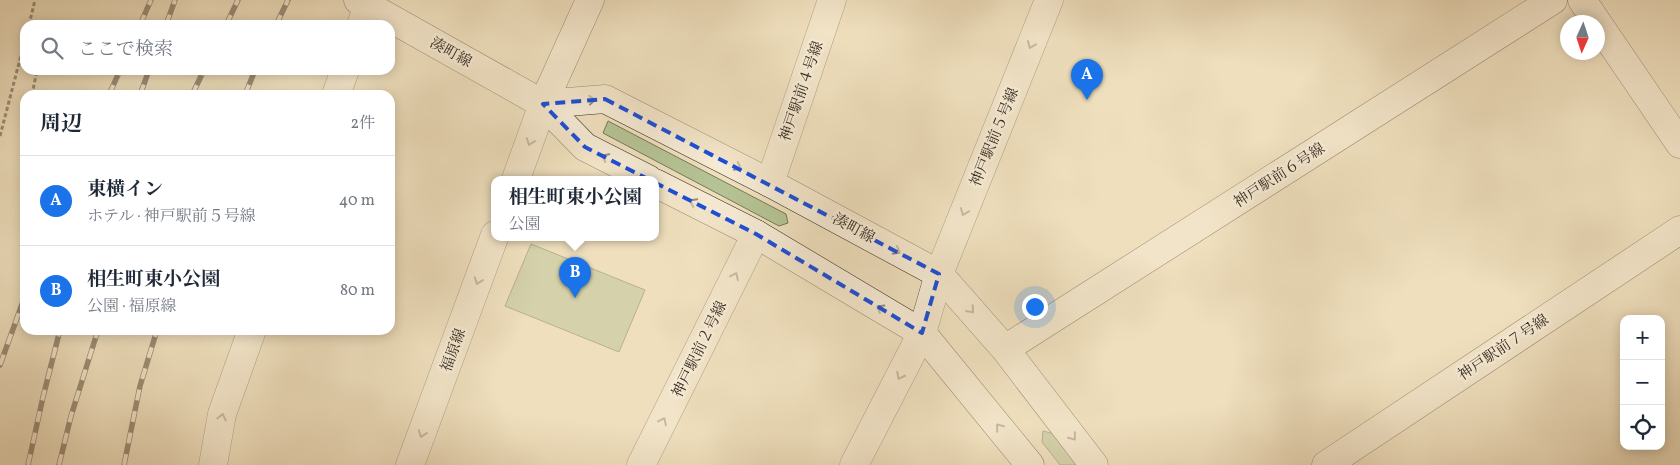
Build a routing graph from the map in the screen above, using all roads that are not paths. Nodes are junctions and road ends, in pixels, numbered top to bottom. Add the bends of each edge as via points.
1 (590, 0) edge
2 (832, 0) edge
3 (1049, 0) edge
4 (1553, 0) edge
5 (1582, 0) edge
6 (364, 8) edge
7 (386, 20) edge
8 (395, 25) edge
9 (343, 75) edge
10 (338, 90) edge
11 (543, 104) junction
12 (1680, 144) edge
13 (517, 176) edge
14 (642, 176) edge
15 (770, 183) junction
16 (659, 185) edge
17 (1680, 230) edge
18 (756, 234) junction
19 (493, 241) edge
20 (940, 274) junction
21 (922, 333) junction
22 (250, 335) edge
23 (1005, 349) junction
24 (213, 465) edge
25 (410, 465) edge
26 (641, 465) edge
27 (854, 465) edge
28 (1030, 465) edge
29 (1094, 465) edge
30 (1326, 465) edge

1 - 11 street
2 - 15 street, 神戸駅前４号線
3 -> 20 street, 神戸駅前５号線
4 - 23 street, 神戸駅前６号線
5 - 12 street
6 - 7 street, 湊町線
8 - 11 street, 湊町線
9 - 10 street
11 -> 13 street
14 -> 11 street, 湊町線 via 585,147
11 -> 15 street, 湊町線 via 605,99
15 -> 20 street, 湊町線
18 -> 16 street
17 - 30 street, 神戸駅前７号線
21 -> 18 street
26 -> 18 street, 神戸駅前２号線
19 -> 25 street, 福原線
20 - 21 street, 神戸駅前５号線
20 -> 23 street, 湊町線
21 -> 27 street
28 -> 21 street
24 -> 22 street via 222,414
23 -> 29 street, 湊町線

